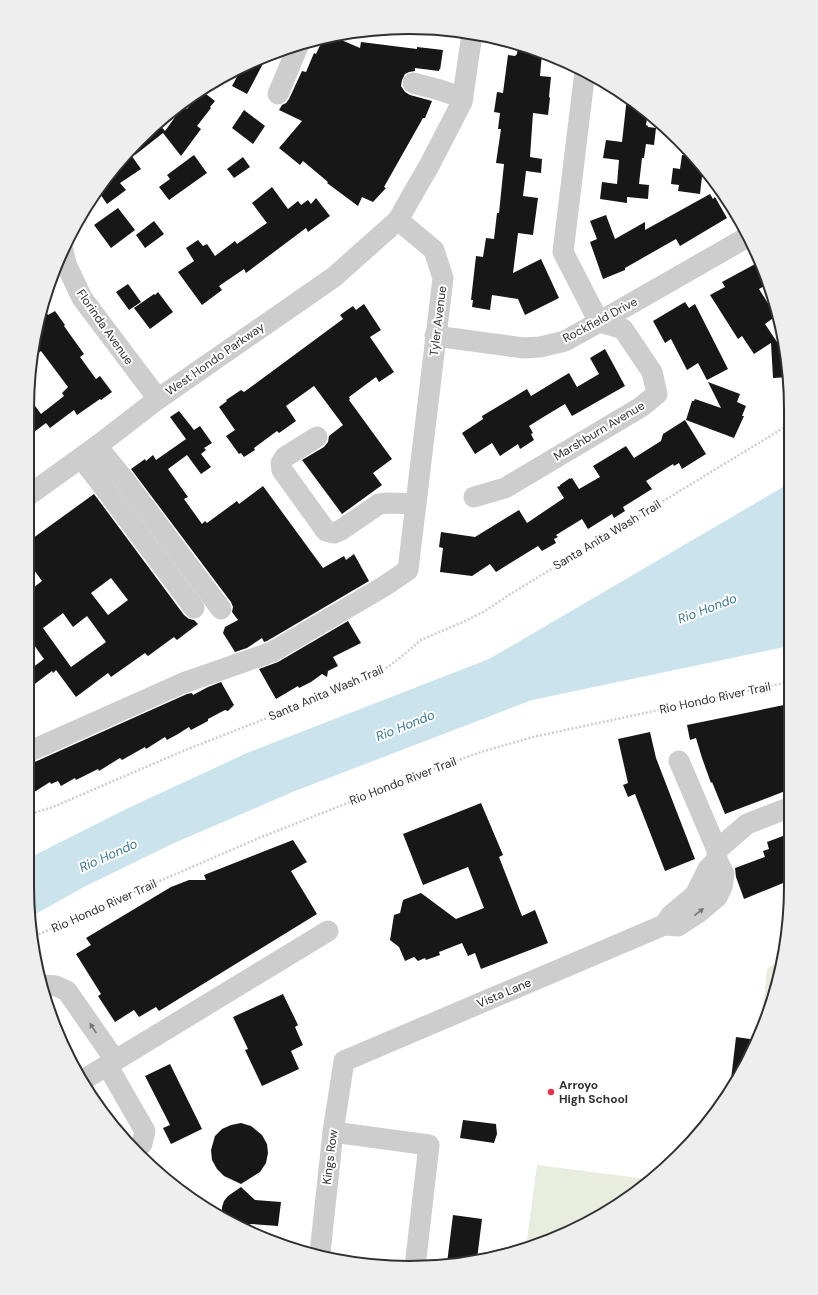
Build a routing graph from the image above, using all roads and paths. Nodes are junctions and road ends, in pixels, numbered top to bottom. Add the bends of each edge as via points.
1 (471, 39) edge
2 (296, 52) edge
3 (584, 78) edge
4 (413, 83) dead end
5 (278, 94) dead end
6 (463, 98) junction
7 (398, 220) junction
8 (743, 239) edge
9 (65, 260) edge
10 (599, 322) junction
11 (435, 336) junction
12 (158, 399) junction
13 (784, 428) edge
14 (317, 437) dead end
15 (97, 446) junction
16 (81, 458) junction
17 (34, 491) edge
18 (474, 497) dead end
19 (416, 504) junction
20 (194, 608) dead end
21 (221, 609) dead end
22 (784, 683) edge
23 (34, 749) edge
24 (679, 761) dead end
25 (784, 810) edge
26 (34, 813) edge
27 (717, 855) junction
28 (328, 931) dead end
29 (37, 935) edge
30 (47, 985) edge
31 (344, 1060) joint
32 (111, 1063) junction
33 (86, 1077) edge
34 (333, 1132) junction
35 (141, 1139) edge
36 (320, 1250) edge
37 (416, 1261) edge

1 - 6 street
2 - 5 street
3 - 10 street via 563,252
4 - 6 street
6 - 7 street
7 - 11 street, Tyler Avenue via 434,250 443,278
7 - 12 street, West Hondo Parkway via 334,277
8 - 10 street, Rockfield Drive
9 - 12 street, Florinda Avenue via 82,298
10 - 11 street, Rockfield Drive via 565,340 540,347 524,348
10 - 18 street, Marshburn Avenue via 623,329 652,372 657,394 641,407 505,488
11 - 19 street, Tyler Avenue
12 - 15 street, West Hondo Parkway
13 - 26 path, Santa Anita Wash Trail via 482,612 421,640 379,673
14 - 19 street via 281,463 282,470 326,531 334,533 341,530 380,504
15 - 16 street, West Hondo Parkway
15 - 21 street
16 - 17 street, West Hondo Parkway
16 - 20 street
19 - 23 street, Tyler Avenue via 408,570 383,588 272,652 183,683
22 - 29 path, Rio Hondo River Trail via 533,736 481,752 252,841
24 - 27 street, Vista Lane
25 - 27 street via 748,824
27 - 31 street, Vista Lane via 724,874 717,897 678,926 664,925
28 - 32 street
32 -> 30 street via 67,991
31 - 34 street, Kings Row
32 - 33 street
32 - 35 street
34 - 36 street, Kings Row
34 - 37 street via 429,1145

